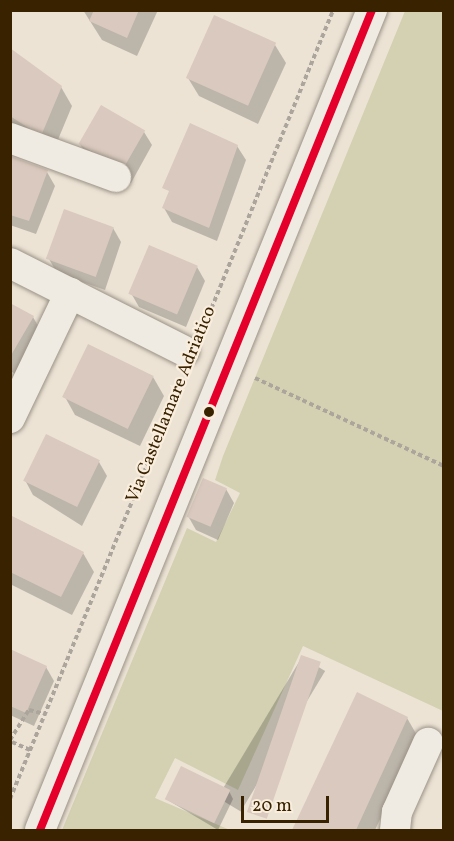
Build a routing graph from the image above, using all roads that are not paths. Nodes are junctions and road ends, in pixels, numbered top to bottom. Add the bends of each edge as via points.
1 (372, 10) edge
2 (10, 138) edge
3 (104, 173) dead end
4 (10, 263) edge
5 (70, 293) junction
6 (190, 354) road end
7 (10, 418) edge
8 (428, 743) dead end
9 (40, 831) edge
10 (394, 831) edge

1 - 9 street, Via Castellamare Adriatico
2 - 3 street
4 - 5 street
5 - 6 street
5 - 7 street
8 - 10 street via 397,812

